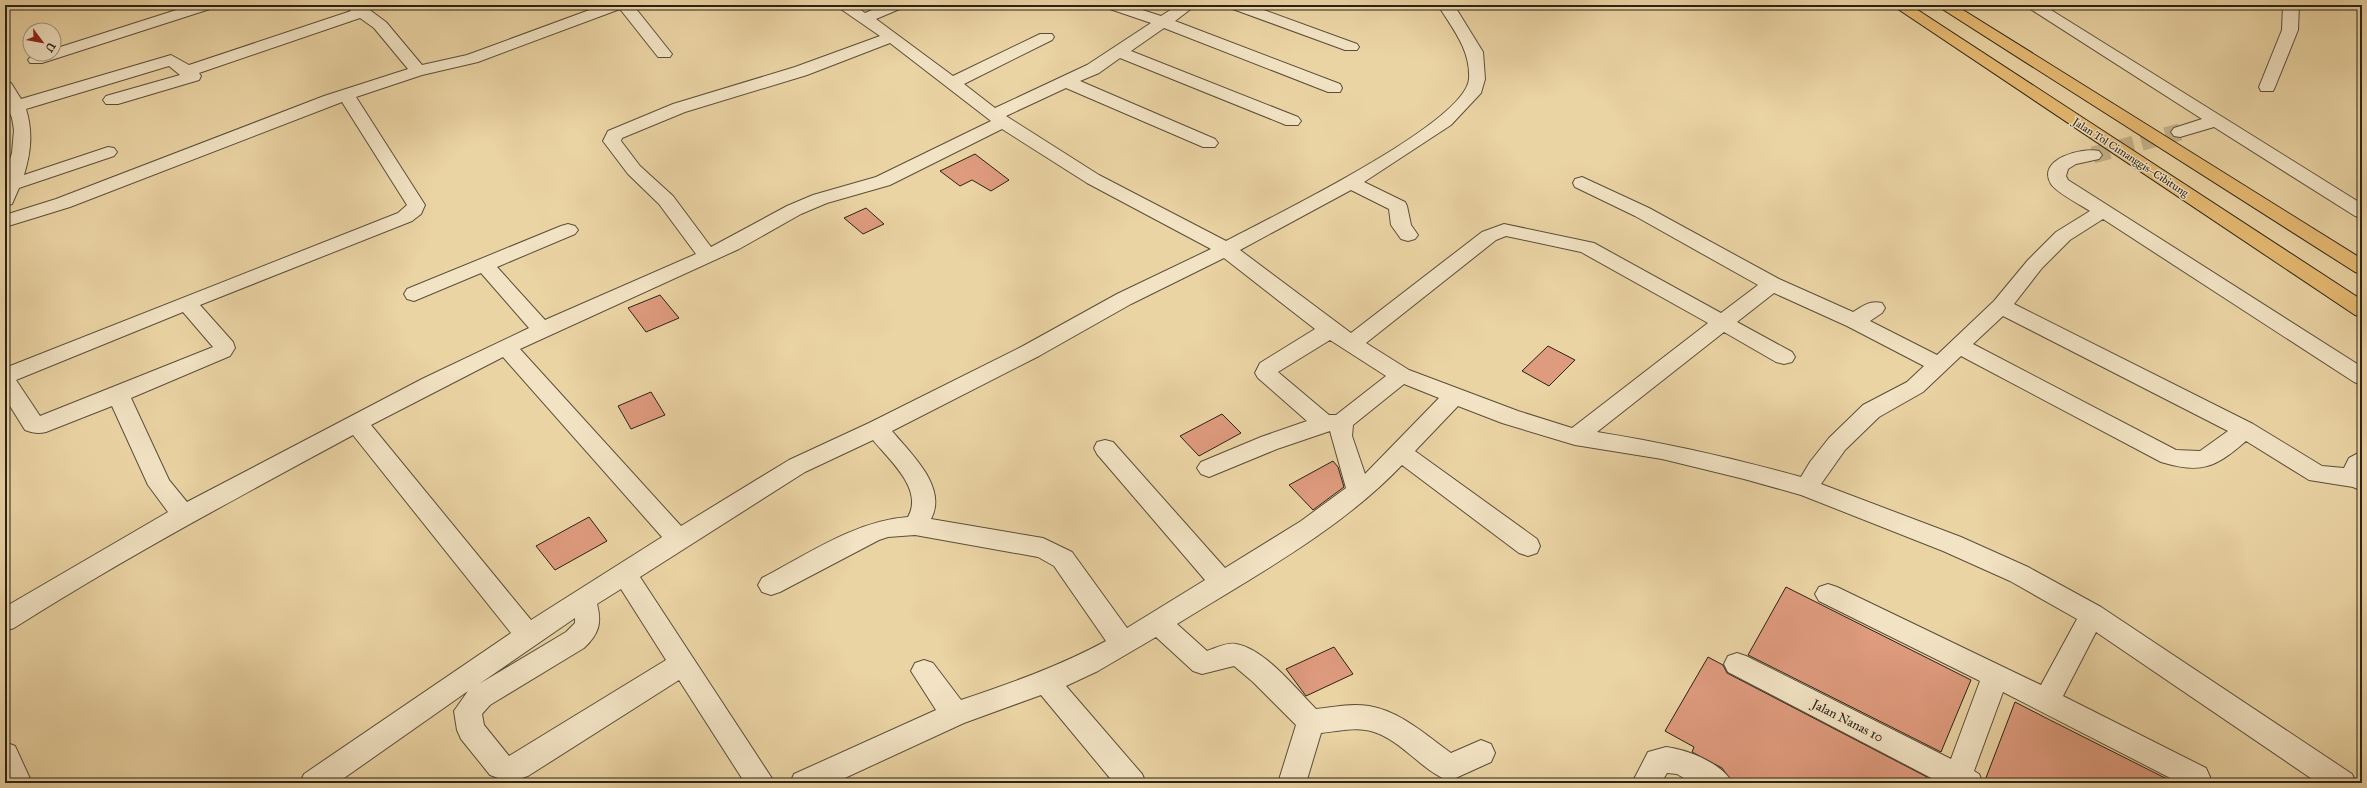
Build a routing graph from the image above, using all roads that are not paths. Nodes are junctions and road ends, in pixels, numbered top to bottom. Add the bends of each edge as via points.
1 (208, 5) edge
2 (571, 5) edge
3 (617, 5) edge
4 (625, 5) edge
5 (843, 5) edge
6 (897, 5) edge
7 (1112, 5) edge
8 (1188, 5) edge
9 (1236, 5) edge
10 (1446, 5) edge
11 (1900, 5) edge
12 (1944, 5) edge
13 (2032, 5) edge
14 (2291, 5) edge
15 (357, 8) edge
16 (587, 16) junction
17 (866, 18) junction
18 (1163, 22) junction
19 (892, 37) junction
20 (1046, 37) dead end
21 (1350, 47) dead end
22 (62, 52) edge
23 (1119, 52) junction
24 (664, 54) dead end
25 (418, 71) junction
26 (186, 72) junction
27 (1067, 82) junction
28 (952, 84) junction
29 (5, 87) edge
30 (2267, 87) dead end
31 (1334, 88) dead end
32 (347, 96) junction
33 (112, 100) dead end
34 (17, 106) junction
35 (999, 118) junction
36 (2216, 120) junction
37 (1292, 121) dead end
38 (2180, 132) tunnel mouth
39 (24, 141) junction
40 (1209, 143) dead end
41 (5, 147) edge
42 (108, 152) dead end
43 (2093, 155) tunnel mouth
44 (1351, 182) junction
45 (1582, 183) dead end
46 (7, 193) edge
47 (2103, 211) junction
48 (2362, 212) edge
49 (5, 221) edge
50 (568, 230) dead end
51 (1408, 235) dead end
52 (1226, 249) junction
53 (708, 256) junction
54 (485, 265) junction
55 (2362, 268) edge
56 (1772, 284) junction
57 (414, 294) dead end
58 (187, 303) junction
59 (2001, 306) junction
60 (1875, 308) dead end
61 (2362, 310) edge
62 (1854, 321) junction
63 (1721, 323) junction
64 (542, 330) junction
65 (1330, 330) junction
66 (1352, 343) junction
67 (1959, 346) junction
68 (506, 347) junction
69 (1784, 357) dead end
70 (1939, 365) junction
71 (1401, 375) junction
72 (5, 376) edge
73 (2362, 377) edge
74 (5, 380) edge
75 (118, 395) junction
76 (1454, 396) junction
77 (1333, 423) junction
78 (357, 424) junction
79 (877, 429) junction
80 (2245, 430) junction
81 (1575, 437) junction
82 (1105, 448) dead end
83 (1399, 451) junction
84 (1209, 468) dead end
85 (2361, 474) edge
86 (1807, 488) junction
87 (1359, 491) junction
88 (184, 515) junction
89 (915, 526) junction
90 (679, 539) junction
91 (1528, 546) dead end
92 (625, 575) junction
93 (1222, 582) junction
94 (771, 585) dead end
95 (1828, 594) dead end
96 (584, 601) junction
97 (2092, 615) junction
98 (5, 620) edge
99 (1158, 622) junction
100 (528, 635) junction
101 (1123, 644) junction
102 (682, 664) junction
103 (1737, 664) dead end
104 (924, 671) dead end
105 (1994, 676) junction
106 (1046, 682) junction
107 (2047, 701) junction
108 (955, 714) junction
109 (1310, 722) junction
110 (1481, 753) dead end
111 (5, 755) edge
112 (2196, 777) dead end
113 (2333, 780) edge
114 (1962, 781) edge
115 (18, 783) edge
116 (314, 783) edge
117 (761, 783) edge
118 (804, 783) edge
119 (1132, 783) edge
120 (1292, 783) edge
121 (1646, 783) edge
122 (1718, 783) edge

1 - 22 street
2 - 16 street
3 - 16 street
4 - 24 street
5 - 17 street
6 - 17 street
7 - 18 street
8 - 18 street
9 - 21 street
10 - 44 street via 1475,52 1477,79 1472,92 1445,121
11 - 61 highway, Jalan Tol Cimanggis–Cibitung
12 - 55 highway
13 - 36 street
14 - 30 street via 2290,30
15 - 25 street via 380,25
15 - 26 street
16 - 25 street via 472,59
17 - 19 street
18 - 23 street
18 - 31 street
19 - 28 street
19 - 53 street via 801,72 679,108 615,133 612,141 616,148 634,170 666,200
20 - 28 street
23 - 27 street
23 - 37 street
25 - 32 street
26 - 33 street via 193,76
26 - 34 street via 175,62 168,61
27 - 35 street
27 - 40 street
28 - 35 street
29 - 34 street
32 - 49 street via 330,100 63,203
32 - 58 street via 416,205 414,210 405,217
34 - 39 street via 22,118
35 - 52 street via 1093,179
35 - 53 street via 883,181 794,210
36 - 38 street
36 - 48 street
39 - 41 street
39 - 46 street
42 - 46 street
43 - 47 street via 2066,160 2060,166 2057,176 2068,189
44 - 51 street via 1398,206 1401,225
44 - 52 street
45 - 56 street via 1642,212
47 - 59 street via 2063,236 2060,242 2035,264
47 - 73 street
50 - 54 street
52 - 65 street
52 - 79 street via 1124,299 1031,351
53 - 64 street
54 - 57 street
54 - 64 street
56 - 62 street
56 - 63 street
58 - 72 street
58 - 75 street via 222,342 222,351
59 - 67 street
59 - 80 street
60 - 62 street
62 - 70 street
63 - 66 street via 1587,247 1504,230 1489,236
63 - 69 street
63 - 81 street
64 - 68 street
65 - 66 street
65 - 77 street via 1266,370
66 - 71 street
67 - 70 street
67 - 80 street via 2182,461 2207,460
68 - 78 street via 430,384
68 - 90 street
70 - 86 street via 1915,387 1871,411 1837,444 1818,468
71 - 76 street
71 - 77 street
74 - 75 street via 33,424 38,426
75 - 88 street via 160,485
76 - 81 street
76 - 83 street
77 - 84 street
77 - 87 street via 1341,436
78 - 88 street
78 - 100 street
79 - 89 street via 918,482 924,494 925,507
79 - 90 street via 797,466
80 - 85 street via 2317,474
81 - 86 street via 1662,451
82 - 93 street
83 - 87 street via 1373,480
83 - 91 street
86 - 97 street via 1958,547 2019,574
87 - 93 street via 1310,528
88 - 98 street via 68,580
89 - 94 street via 888,528 871,533
89 - 101 street via 1044,548 1063,559
90 - 92 street
92 - 96 street
92 - 102 street
93 - 99 street
95 - 105 street
96 - 100 street
96 - 102 street via 589,621 588,628 575,640 480,697 468,711 471,730 500,766 509,769 518,767
97 - 107 street
97 - 113 street
99 - 101 street
99 - 109 street via 1202,663 1238,656 1264,676
100 - 116 street
101 - 106 street
102 - 117 street
103 - 114 street, Jalan Nanas 10
104 - 108 street
105 - 107 street
105 - 114 street
106 - 108 street
106 - 119 street
107 - 112 street
108 - 118 street
109 - 110 street via 1354,718 1376,720 1389,726 1448,768
109 - 120 street
111 - 115 street
121 - 122 street via 1658,761 1664,759 1675,761

